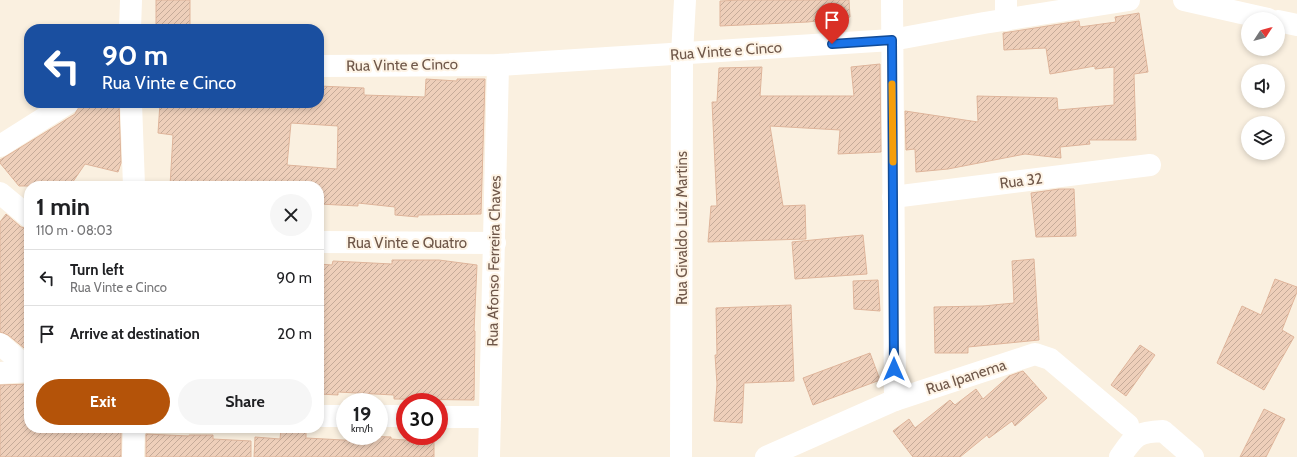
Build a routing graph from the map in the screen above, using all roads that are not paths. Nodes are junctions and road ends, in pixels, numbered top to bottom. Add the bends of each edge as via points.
1 (131, 0) edge
2 (685, 0) edge
3 (892, 0) edge
4 (1129, 0) edge
5 (1184, 0) edge
6 (1006, 10) edge
7 (1241, 13) edge
8 (1285, 22) edge
9 (130, 24) edge
10 (1297, 25) edge
11 (892, 40) junction
12 (682, 54) junction
13 (498, 65) junction
14 (324, 66) edge
15 (60, 108) edge
16 (131, 108) edge
17 (0, 146) edge
18 (1150, 165) dead end
19 (134, 181) edge
20 (0, 193) edge
21 (893, 197) junction
22 (24, 213) edge
23 (324, 242) edge
24 (494, 243) junction
25 (0, 344) edge
26 (24, 366) edge
27 (24, 371) edge
28 (0, 374) edge
29 (895, 400) junction
30 (324, 416) edge
31 (336, 416) edge
32 (448, 417) edge
33 (490, 417) junction
34 (1128, 425) dead end
35 (134, 433) edge
36 (133, 457) edge
37 (489, 457) edge
38 (681, 457) edge
39 (766, 457) edge
40 (1120, 457) edge
41 (1193, 457) edge

1 - 9 street
2 - 12 street, Rua Givaldo Luiz Martins
3 - 11 street
4 - 6 street, Rua Vinte e Cinco
5 - 7 street
6 - 11 street, Rua Vinte e Cinco
8 - 10 street
11 - 12 street, Rua Vinte e Cinco
11 - 21 street
12 - 13 street, Rua Vinte e Cinco
12 - 38 street, Rua Givaldo Luiz Martins
13 - 14 street, Rua Vinte e Cinco
13 - 24 street, Rua Afonso Ferreira Chaves
15 - 17 street
16 - 19 street
18 - 21 street, Rua 32
20 - 22 street
21 - 29 street
23 - 24 street, Rua Vinte e Quatro
24 - 33 street, Rua Afonso Ferreira Chaves
25 - 26 street
27 - 28 street
29 - 34 street, Rua Ipanema via 1035,354 1050,359
29 - 39 street, Rua Ipanema
30 - 31 street
32 - 33 street
33 - 37 street, Rua Afonso Ferreira Chaves
35 - 36 street
40 - 41 street via 1135,436 1147,431 1163,431

